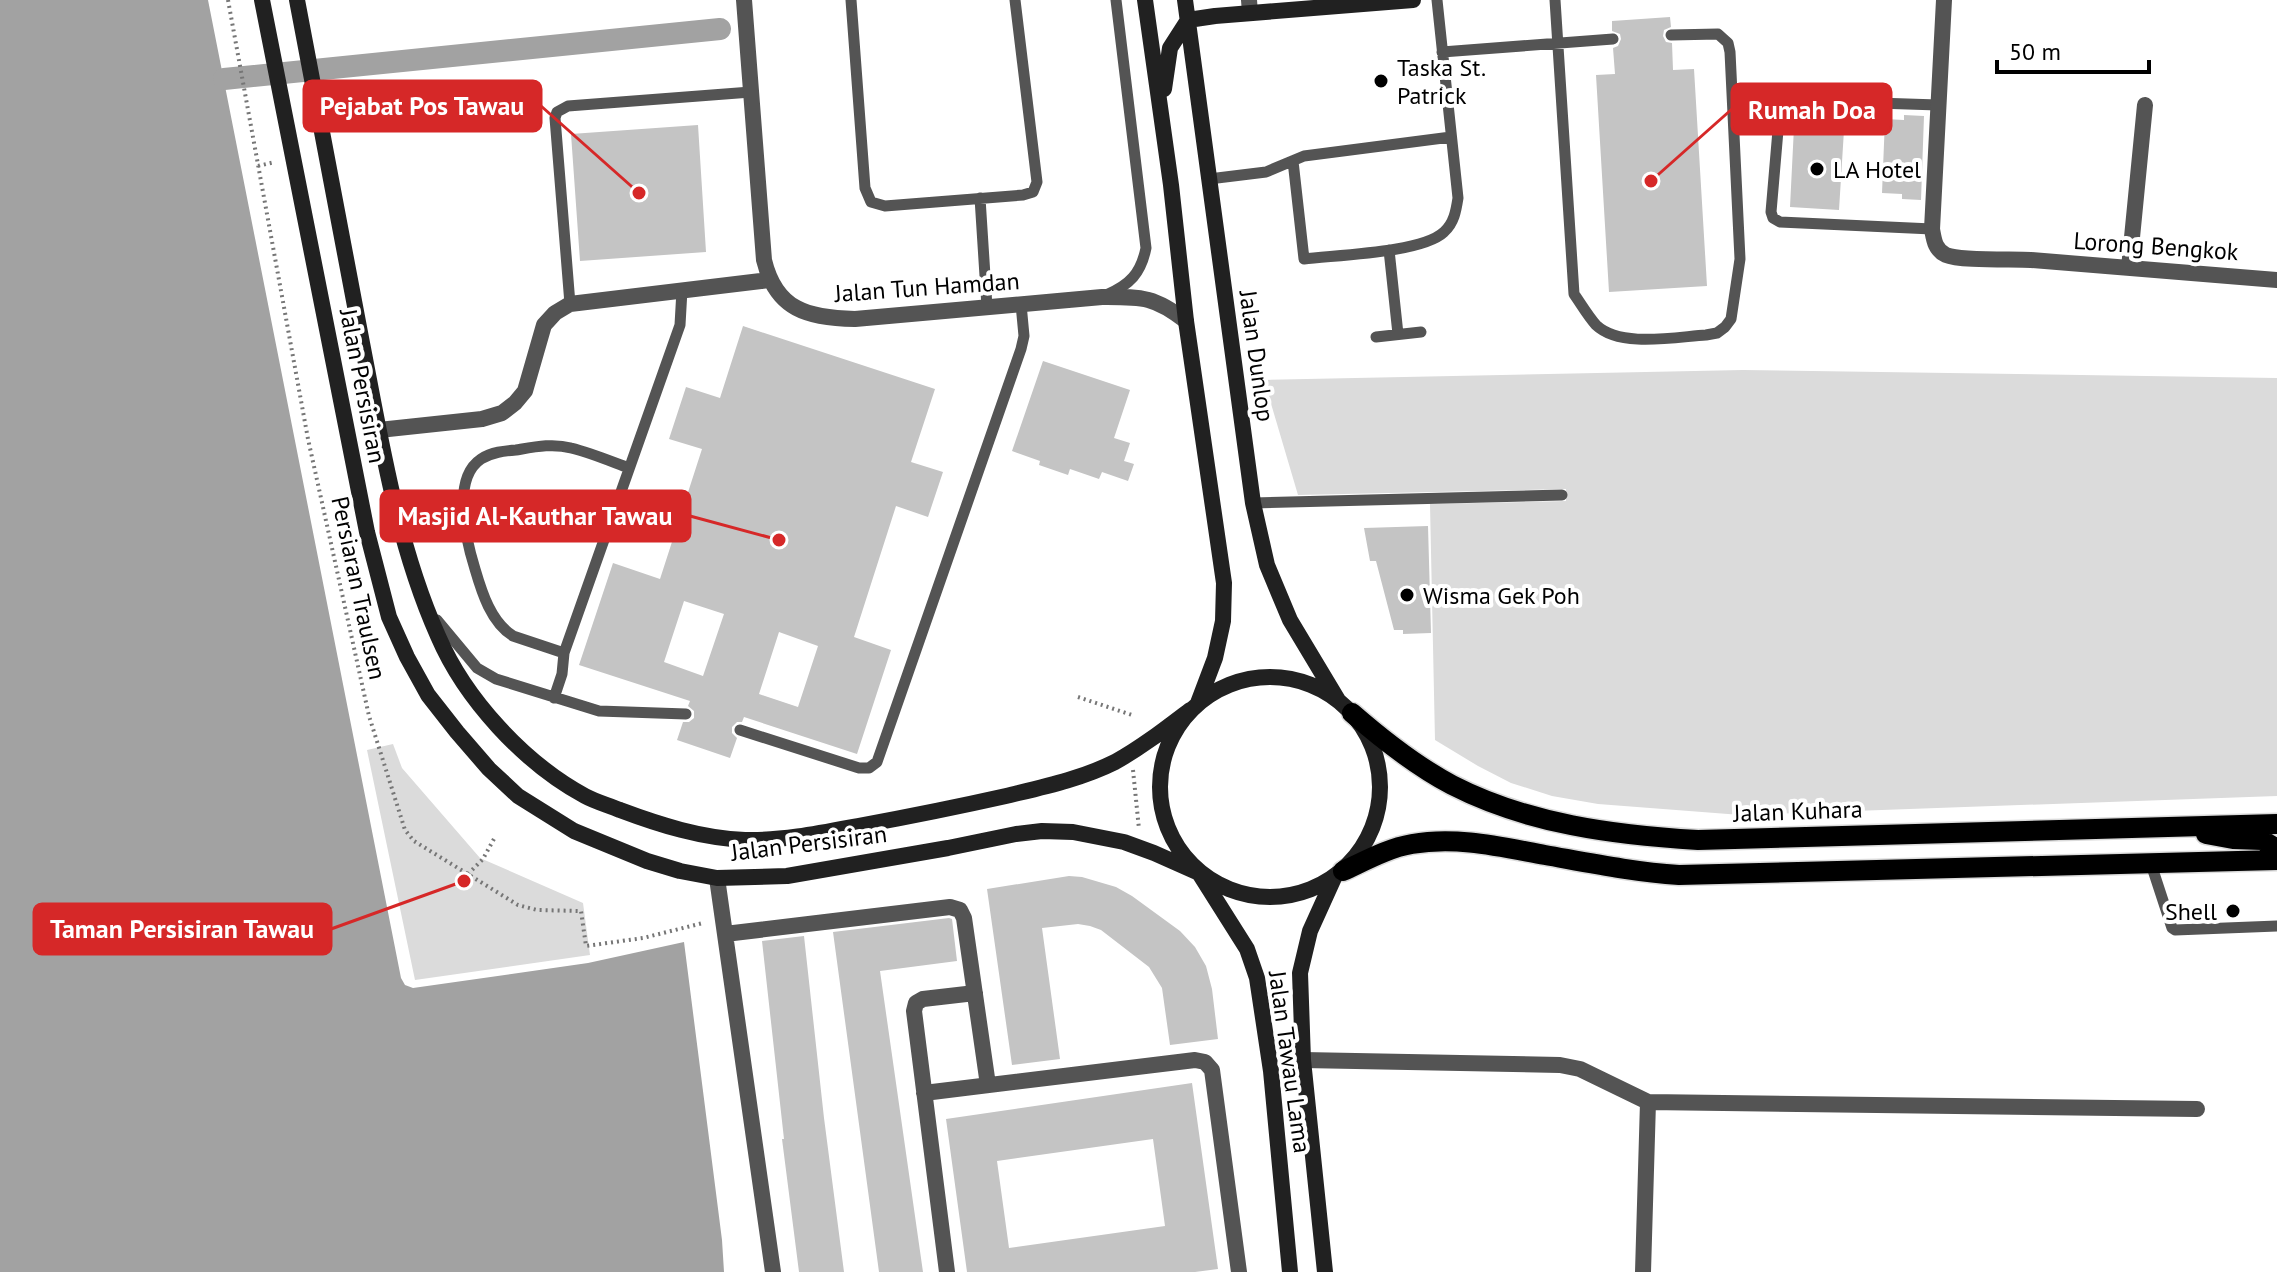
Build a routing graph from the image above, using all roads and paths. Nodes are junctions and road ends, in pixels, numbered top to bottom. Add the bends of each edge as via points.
1 (228, 0) edge
2 (262, 0) edge
3 (297, 0) edge
4 (744, 0) edge
5 (851, 0) edge
6 (1015, 0) edge
7 (1116, 0) edge
8 (1145, 0) edge
9 (1185, 0) edge
10 (1289, 0) edge
11 (1413, 0) edge
12 (1437, 0) edge
13 (1555, 0) edge
14 (1944, 0) edge
15 (1250, 6) edge
16 (1306, 8) junction
17 (1188, 20) junction
18 (1671, 35) dead end
19 (1613, 39) dead end
20 (1558, 43) junction
21 (1442, 52) junction
22 (751, 92) junction
23 (1938, 105) junction
24 (2145, 105) dead end
25 (1162, 122) junction
26 (1451, 137) junction
27 (1293, 161) junction
28 (1209, 179) junction
29 (980, 198) junction
30 (1932, 229) junction
31 (1389, 250) junction
32 (2129, 268) junction
33 (769, 280) junction
34 (2277, 280) edge
35 (682, 290) junction
36 (1102, 297) junction
37 (570, 304) junction
38 (1021, 304) junction
39 (987, 307) junction
40 (1186, 321) junction
41 (1421, 332) dead end
42 (1398, 334) junction
43 (1376, 337) dead end
44 (379, 430) junction
45 (629, 468) junction
46 (1562, 495) dead end
47 (1253, 503) junction
48 (422, 596) junction
49 (564, 653) junction
50 (1078, 697) dead end
51 (554, 698) junction
52 (1194, 707) junction
53 (1345, 707) junction
54 (686, 714) dead end
55 (1132, 715) dead end
56 (740, 730) dead end
57 (1133, 764) dead end
58 (2277, 824) edge
59 (2178, 827) junction
60 (1139, 836) dead end
61 (495, 837) dead end
62 (2277, 849) edge
63 (2277, 860) edge
64 (2151, 864) junction
65 (1199, 873) junction
66 (468, 875) junction
67 (1338, 875) junction
68 (717, 878) junction
69 (703, 923) dead end
70 (2277, 926) edge
71 (725, 934) junction
72 (975, 993) junction
73 (1303, 1060) junction
74 (988, 1085) junction
75 (924, 1093) junction
76 (1648, 1102) junction
77 (2197, 1109) dead end
78 (773, 1272) edge
79 (947, 1272) edge
80 (1239, 1272) edge
81 (1290, 1272) edge
82 (1325, 1272) edge
83 (1643, 1272) edge

1 - 66 path, Persiaran Traulsen via 308,439 369,716 405,830
2 - 68 street, Jalan Persisiran via 367,532 389,617 421,682 457,732 518,796 574,831 617,849
3 - 44 street, Jalan Persisiran
4 - 22 street
5 - 29 lane via 865,188 871,202 885,206
6 - 29 lane via 1037,182 1033,192 1023,195
7 - 36 lane via 1146,248 1135,277
8 - 25 street
9 - 17 street, Jalan Dunlop
10 - 16 street
11 - 16 street
12 - 21 lane
13 - 20 lane
14 - 23 street
15 - 16 street
15 - 17 street
17 - 25 street via 1166,62
17 - 28 street, Jalan Dunlop
18 - 20 lane via 1718,34 1730,52 1740,249 1731,319 1717,333 1706,335 1611,336 1574,294
19 - 20 lane
20 - 21 lane
21 - 26 lane
22 - 33 street
22 - 37 lane via 568,106 557,112
23 - 30 street
23 - 30 lane via 1785,100 1780,107 1771,212 1780,222
24 - 32 street
25 - 40 street
26 - 27 lane
26 - 31 lane via 1458,198 1451,225 1427,242
27 - 28 lane via 1266,172
27 - 31 lane via 1304,259
28 - 47 street, Jalan Dunlop
29 - 39 lane
30 - 32 street, Lorong Bengkok via 1935,245 1957,257
31 - 42 lane
32 - 34 street, Lorong Bengkok
33 - 35 street
33 - 39 street, Jalan Tun Hamdan via 803,313 825,318
35 - 37 street
35 - 45 lane via 680,325
36 - 38 street, Jalan Tun Hamdan
36 - 40 street, Jalan Tun Hamdan via 1154,300
37 - 44 street via 544,325 525,391 502,413
38 - 39 street, Jalan Tun Hamdan
38 - 56 lane via 1021,349 877,762 859,768
40 - 52 street via 1224,583 1218,645
41 - 42 lane
42 - 43 lane
44 - 48 street, Jalan Persisiran
45 - 49 lane
45 - 49 lane via 572,448 548,446 494,453 470,469 464,516 488,605 506,632
46 - 47 lane
47 - 53 street, Jalan Dunlop via 1267,565 1290,620
48 - 51 lane via 477,668
48 - 52 street, Jalan Persisiran via 439,640 465,684 518,747 586,796 656,824 719,838 828,832 1050,786 1111,764
49 - 51 lane
50 - 55 path
51 - 54 lane via 599,711
52 - 53 street via 1223,686 1252,677 1283,677 1312,685
52 - 65 street via 1169,740 1160,775 1161,812 1175,846
53 - 59 main road, Jalan Kuhara via 1383,740 1452,785 1529,815 1640,837 1698,840
53 - 67 street via 1371,742 1380,777 1378,811 1365,844
57 - 60 path
58 - 59 main road, Jalan Kuhara
59 - 62 main road via 2262,840
61 - 66 path
63 - 64 main road
64 - 67 main road via 1679,875 1441,841 1408,845
64 - 70 lane via 2175,930
65 - 67 street via 1230,892 1265,899 1301,894
65 - 68 street, Jalan Persisiran via 1124,842 1042,831 818,872
65 - 81 street, Jalan Tawau Lama via 1247,949 1257,978
66 - 69 path, Persiaran Traulsen via 518,905 581,911 586,946
67 - 73 street, Jalan Tawau Lama via 1310,931 1300,973
68 - 71 street
71 - 72 street via 955,908 964,918
71 - 78 street
72 - 74 street
72 - 75 street via 916,1003
73 - 76 street via 1560,1065 1580,1069
73 - 82 street, Jalan Tawau Lama
74 - 75 street
74 - 80 street via 1205,1062 1212,1070
75 - 79 street
76 - 77 street
76 - 83 street

